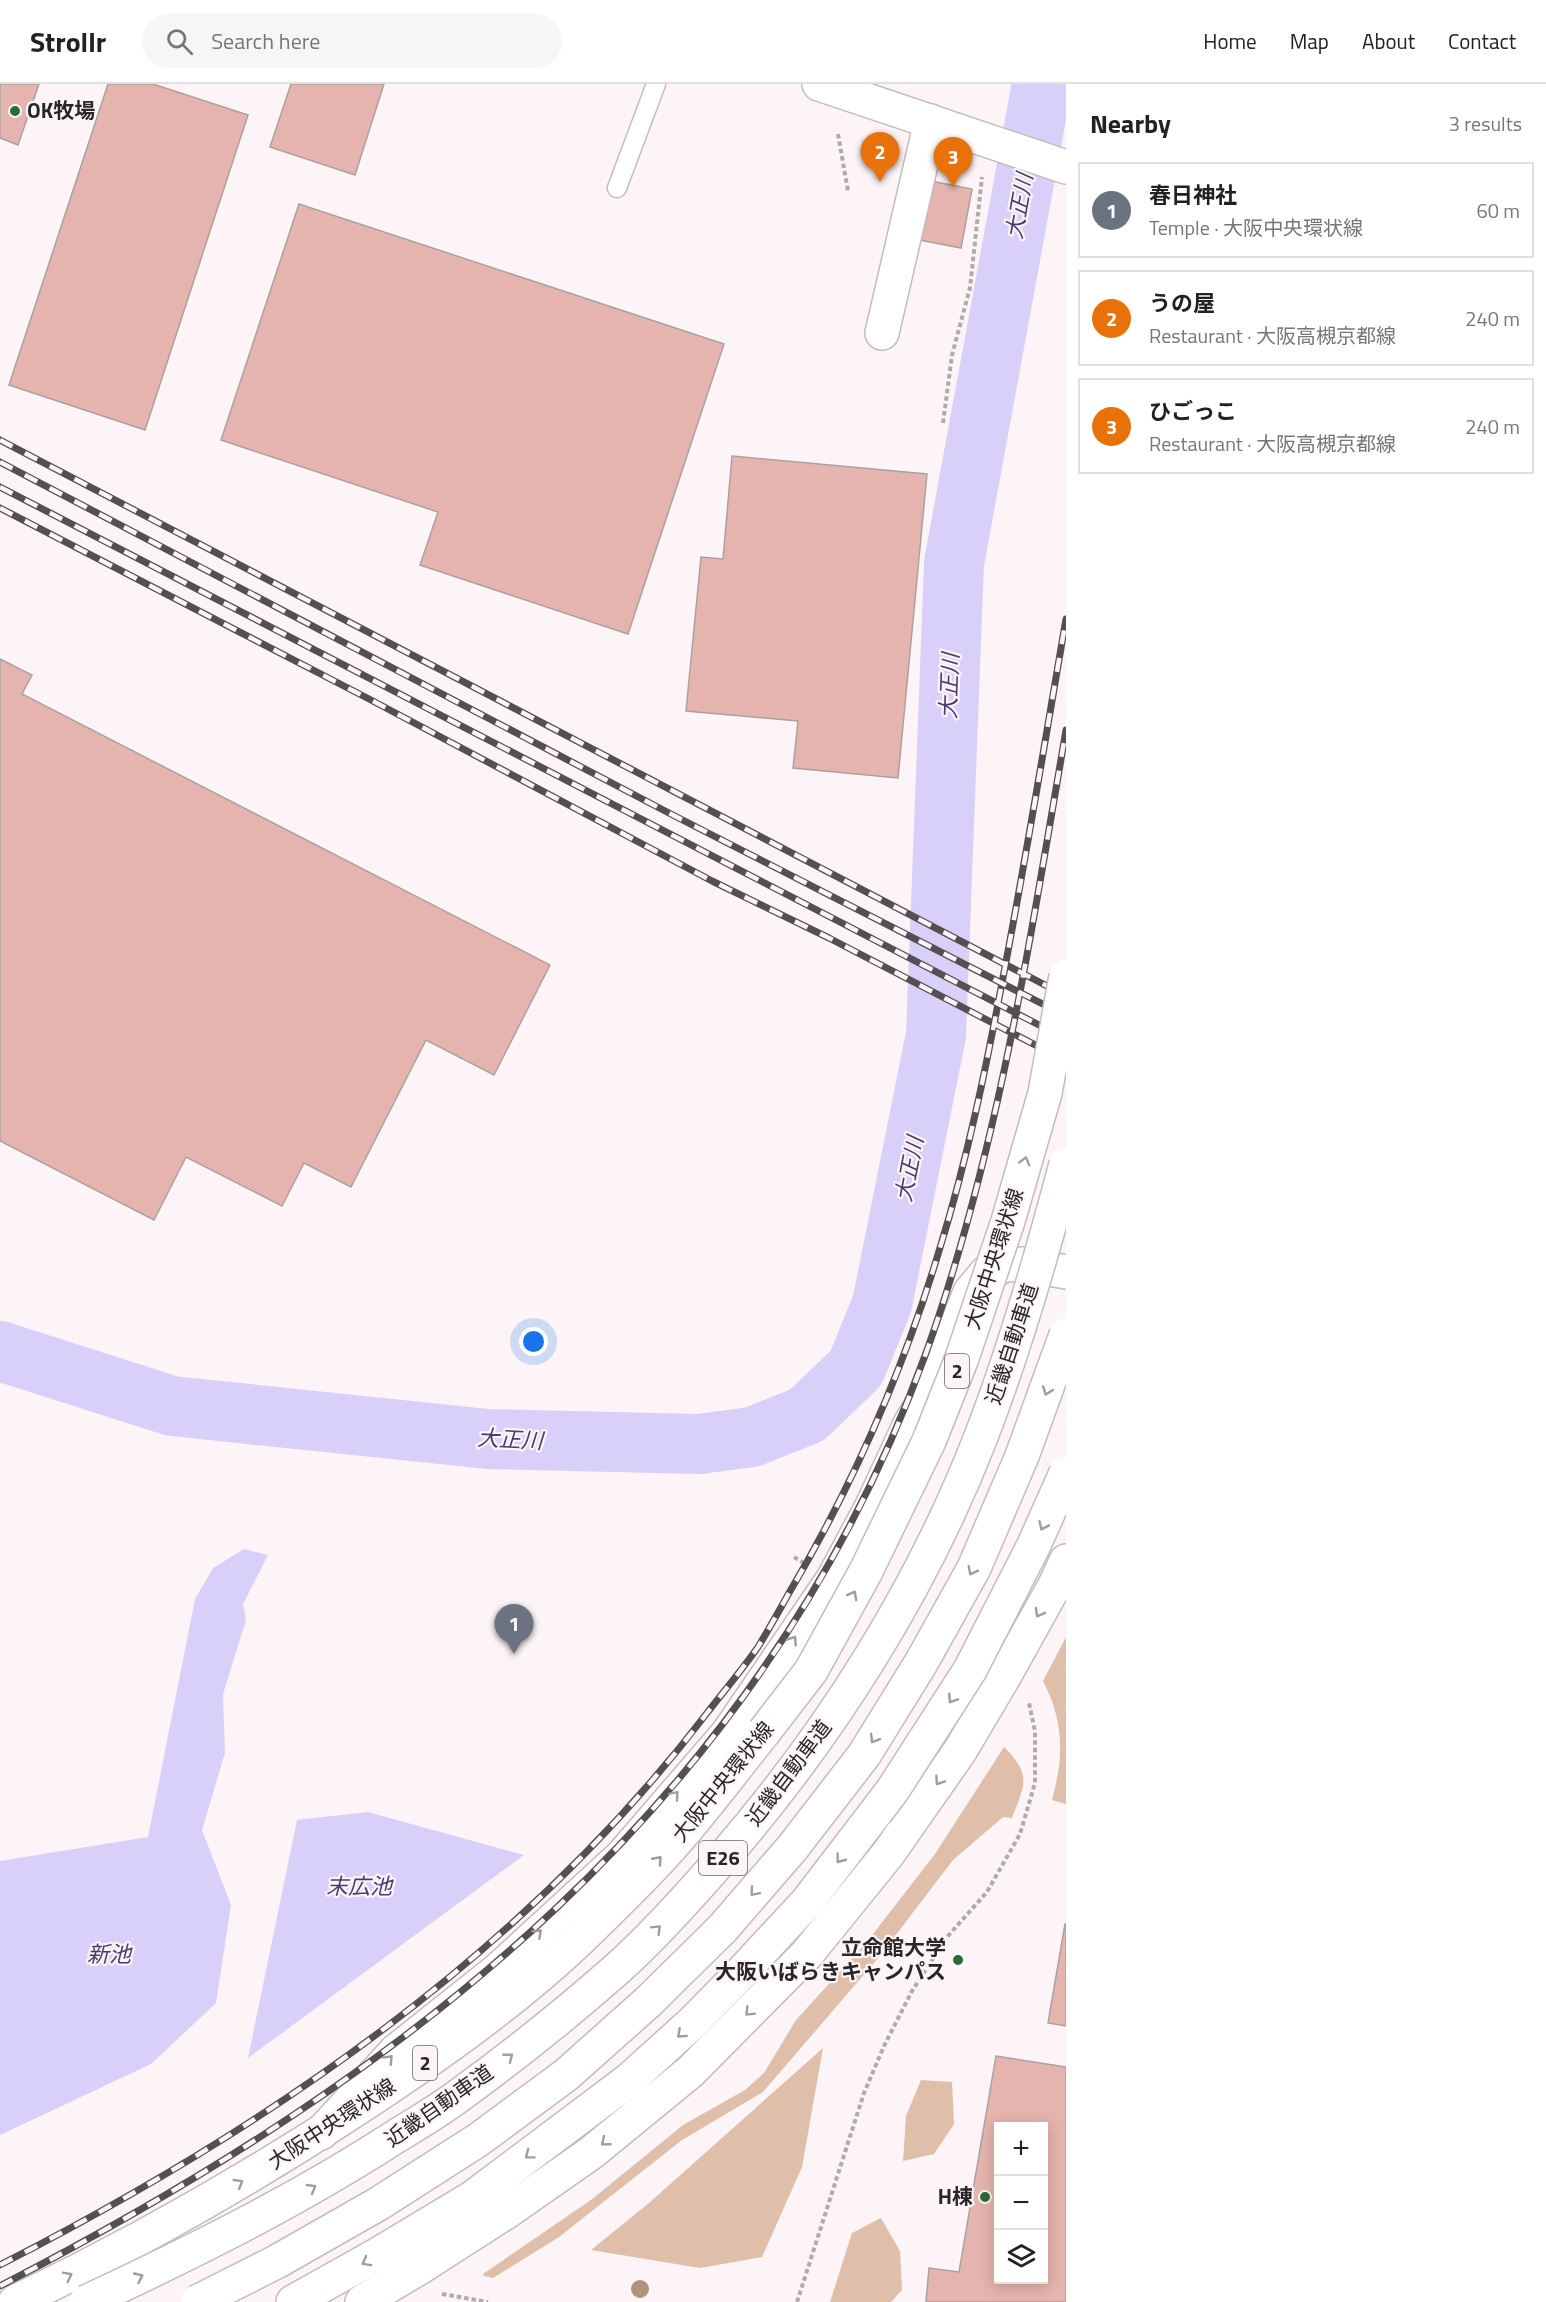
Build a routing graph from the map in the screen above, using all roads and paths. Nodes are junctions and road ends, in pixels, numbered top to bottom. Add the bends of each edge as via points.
1 (656, 84) edge
2 (819, 84) edge
3 (931, 121) junction
4 (838, 134) dead end
5 (1066, 167) edge
6 (982, 177) dead end
7 (617, 188) dead end
8 (848, 191) dead end
9 (882, 333) dead end
10 (944, 423) dead end
11 (1066, 976) edge
12 (1066, 1164) edge
13 (1066, 1272) edge
14 (1066, 1335) edge
15 (1066, 1473) edge
16 (1066, 1561) edge
17 (1028, 1698) dead end
18 (321, 2133) junction
19 (436, 2293) dead end
20 (15, 2302) edge
21 (86, 2302) edge
22 (197, 2302) edge
23 (293, 2302) edge
24 (362, 2302) edge
25 (488, 2302) edge
26 (797, 2302) edge

1 - 7 lane
2 - 3 main road
3 - 5 main road
3 - 9 main road
4 - 8 path
6 - 10 path via 970,288 952,355
18 -> 11 main road, 大阪中央環状線 / 2, bridge via 497,2010 576,1943 659,1860 811,1671 866,1571 929,1441 962,1358 1045,1093
21 -> 12 main road, 近畿自動車道 / E26, bridge via 256,2220 357,2162 456,2098 618,1968 687,1899 759,1816 846,1694 933,1543 988,1415 1024,1310
18 -> 13 main road via 396,2051 499,1969 622,1856 729,1733 833,1579 911,1422 933,1387 970,1292 986,1273 1006,1265 1023,1264
14 -> 22 main road, E26, bridge via 1022,1456 974,1568 921,1663 864,1755 793,1847 723,1928 650,2001 566,2074 478,2140 378,2204
15 -> 23 main road, bridge via 970,1670 892,1791 807,1902 750,1964 629,2080 472,2198
16 -> 24 main road via 960,1751 888,1854 807,1954 690,2072 591,2153 508,2211
17 - 26 path via 1035,1731 1035,1783 1020,1834 987,1892 947,1937 912,1991 884,2046 864,2093
20 -> 18 main road, 大阪中央環状線 / 2 via 228,2190
19 - 25 path

